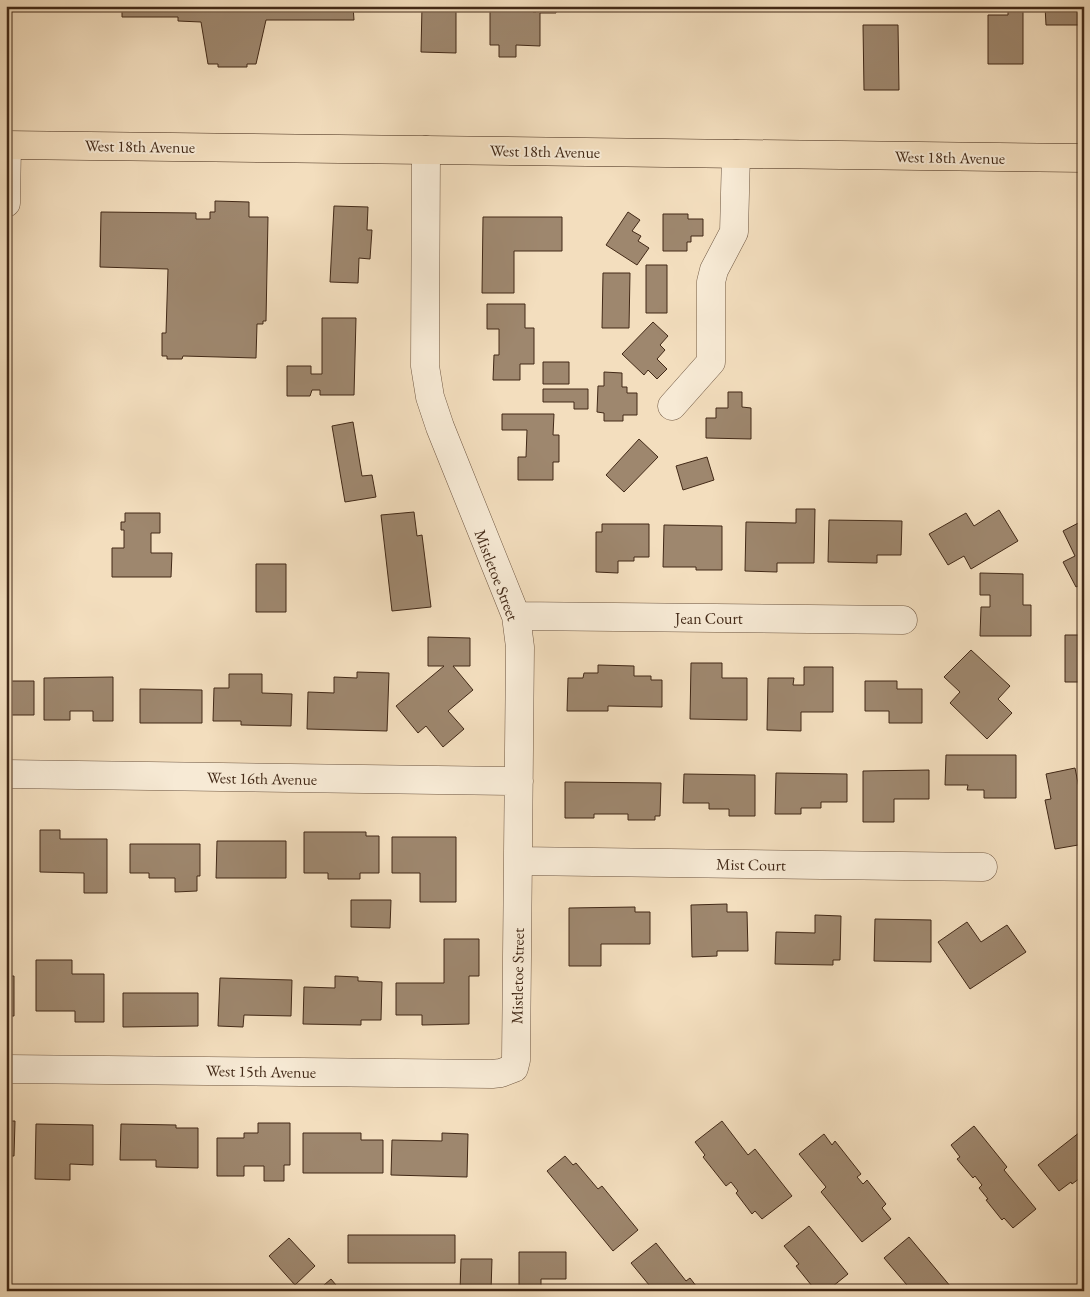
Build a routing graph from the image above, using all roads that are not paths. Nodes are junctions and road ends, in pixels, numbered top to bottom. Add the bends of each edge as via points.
1 (7, 145) edge
2 (426, 150) junction
3 (736, 154) junction
4 (1084, 158) edge
5 (6, 203) edge
6 (672, 406) dead end
7 (516, 616) junction
8 (903, 620) dead end
9 (6, 774) edge
10 (518, 781) junction
11 (518, 861) junction
12 (983, 867) dead end
13 (514, 1068) joint
14 (6, 1069) edge

1 - 2 main road, West 18th Avenue
1 - 5 street
2 - 3 main road, West 18th Avenue
2 - 7 street, Mistletoe Street via 425,366 430,397
3 - 4 main road, West 18th Avenue
3 - 6 street via 734,232 714,270 712,282 712,362
7 - 8 street, Jean Court
7 - 10 street, Mistletoe Street via 520,647
9 - 10 street, West 16th Avenue
10 - 11 street, Mistletoe Street
11 - 12 street, Mist Court
11 - 13 street, Mistletoe Street
13 - 14 street, West 15th Avenue via 492,1074

